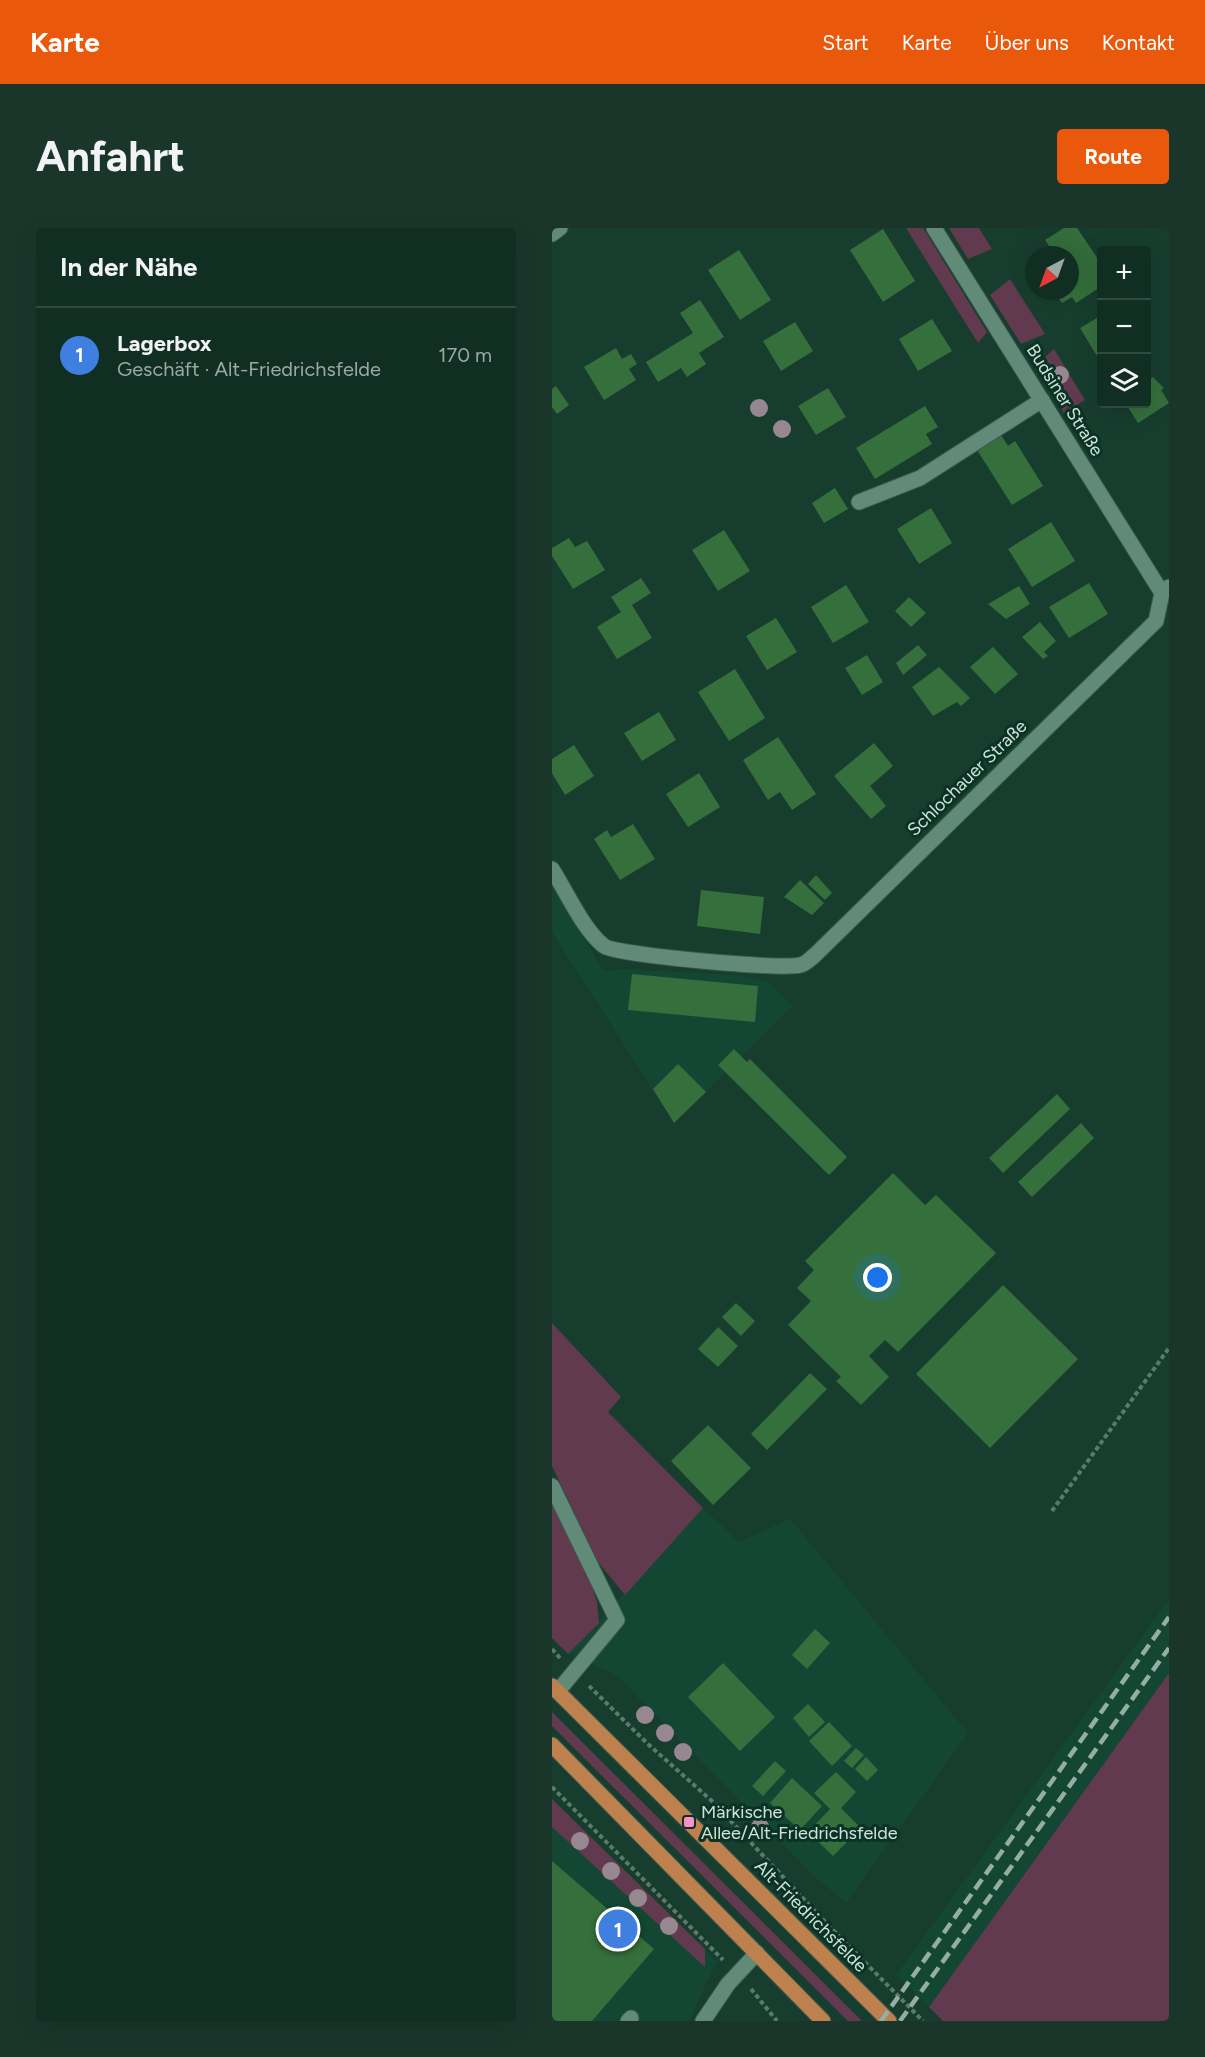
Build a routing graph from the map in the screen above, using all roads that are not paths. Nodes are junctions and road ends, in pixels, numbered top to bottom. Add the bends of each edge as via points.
1 (560, 228) edge
2 (934, 228) edge
3 (552, 234) edge
4 (1042, 400) junction
5 (860, 502) dead end
6 (1166, 590) edge
7 (552, 870) edge
8 (552, 1486) edge
9 (555, 1688) edge
10 (552, 1745) edge
11 (757, 1953) junction
12 (703, 2021) edge
13 (823, 2021) edge
14 (889, 2021) edge

1 - 3 street
2 - 4 street, Budsiner Straße
4 - 5 street via 920,478
4 - 6 street, Budsiner Straße
6 - 7 street, Schlochauer Straße via 1156,621 815,955 800,965 768,966 629,953 605,947
8 - 9 street via 617,1620 576,1673
9 - 14 main road, Alt-Friedrichsfelde
10 - 11 main road
11 - 12 street
11 - 13 main road

